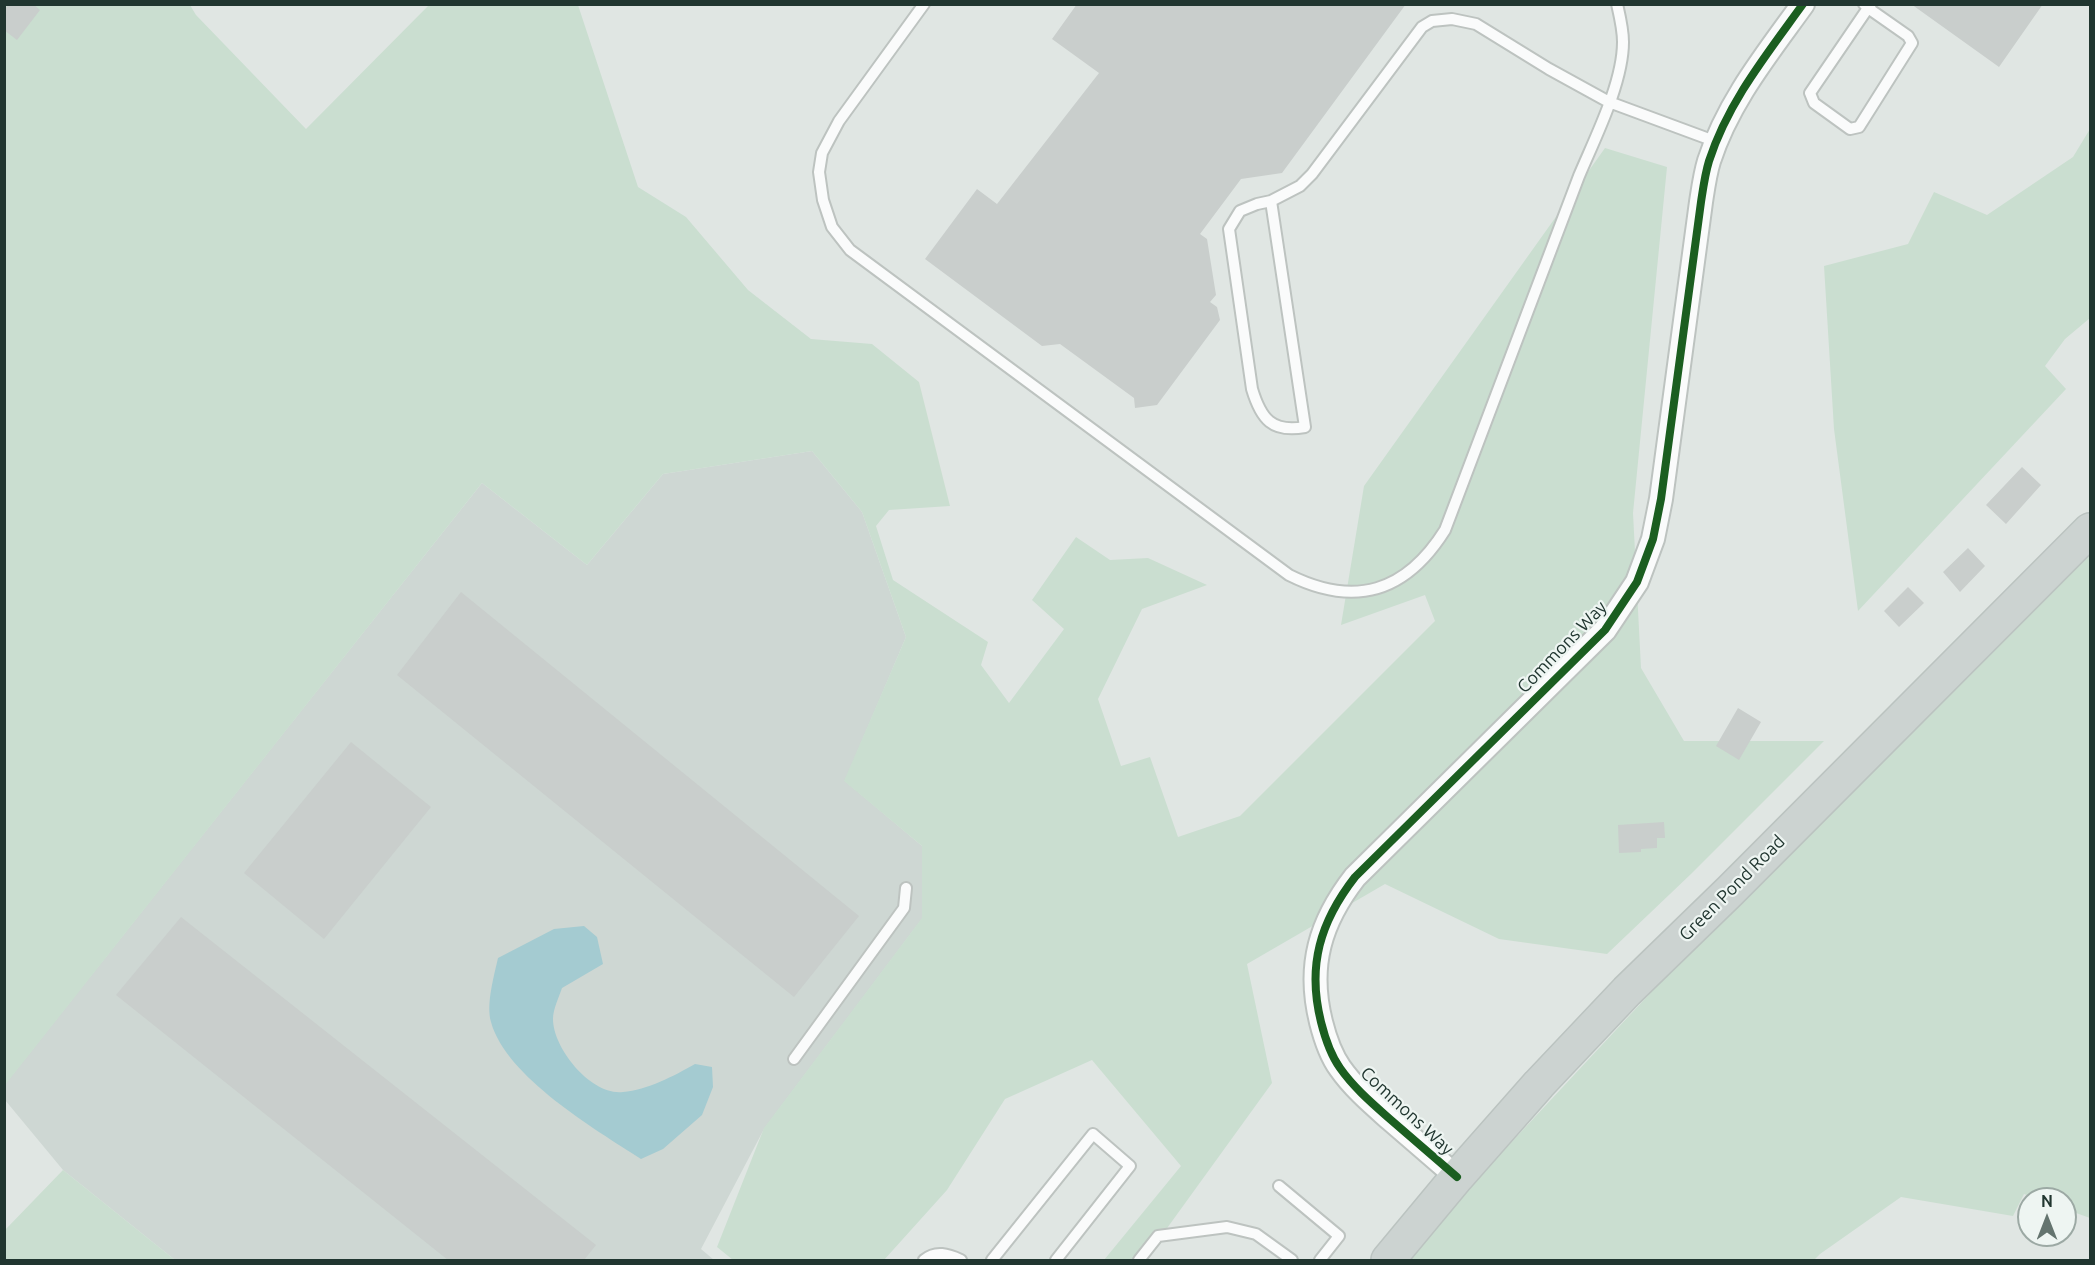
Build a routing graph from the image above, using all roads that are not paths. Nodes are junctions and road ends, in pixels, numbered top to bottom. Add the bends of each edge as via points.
1 (924, 4) edge
2 (1617, 4) edge
3 (1803, 4) edge
4 (1868, 6) edge
5 (1609, 102) junction
6 (1717, 142) junction
7 (1271, 201) junction
8 (2091, 530) edge
9 (906, 888) dead end
10 (794, 1059) dead end
11 (1457, 1177) junction
12 (1279, 1186) dead end
13 (924, 1260) edge
14 (961, 1260) edge
15 (992, 1260) edge
16 (1056, 1260) edge
17 (1139, 1260) edge
18 (1292, 1260) edge
19 (1320, 1260) edge
20 (1388, 1260) edge

1 - 5 lane via 839,120 822,153 819,172 832,228 850,250 1289,575 1336,592 1373,589 1406,575 1423,560 1445,530
2 - 5 lane via 1623,44
3 - 6 street, Commons Way via 1744,86
4 - 4 lane via 1912,43 1859,127 1850,129 1814,103 1810,93
5 - 6 lane
5 - 7 lane via 1476,24 1452,19 1432,21 1422,27 1312,174 1300,186
6 - 11 street, Commons Way via 1708,162 1701,202 1661,500 1653,539 1637,582 1605,630 1355,877 1340,896 1321,938 1315,964 1316,1003 1327,1044 1339,1067 1360,1093
7 - 7 lane via 1305,428 1284,429 1269,422 1257,406 1248,366 1229,229 1240,211
8 - 11 main road, Green Pond Road via 1627,992 1539,1083
9 - 10 lane via 904,908
11 - 20 main road, Green Pond Road
12 - 19 lane via 1339,1236
13 - 14 lane via 947,1253
15 - 16 lane via 1093,1134 1130,1166
17 - 18 lane via 1158,1236 1227,1227 1256,1234

